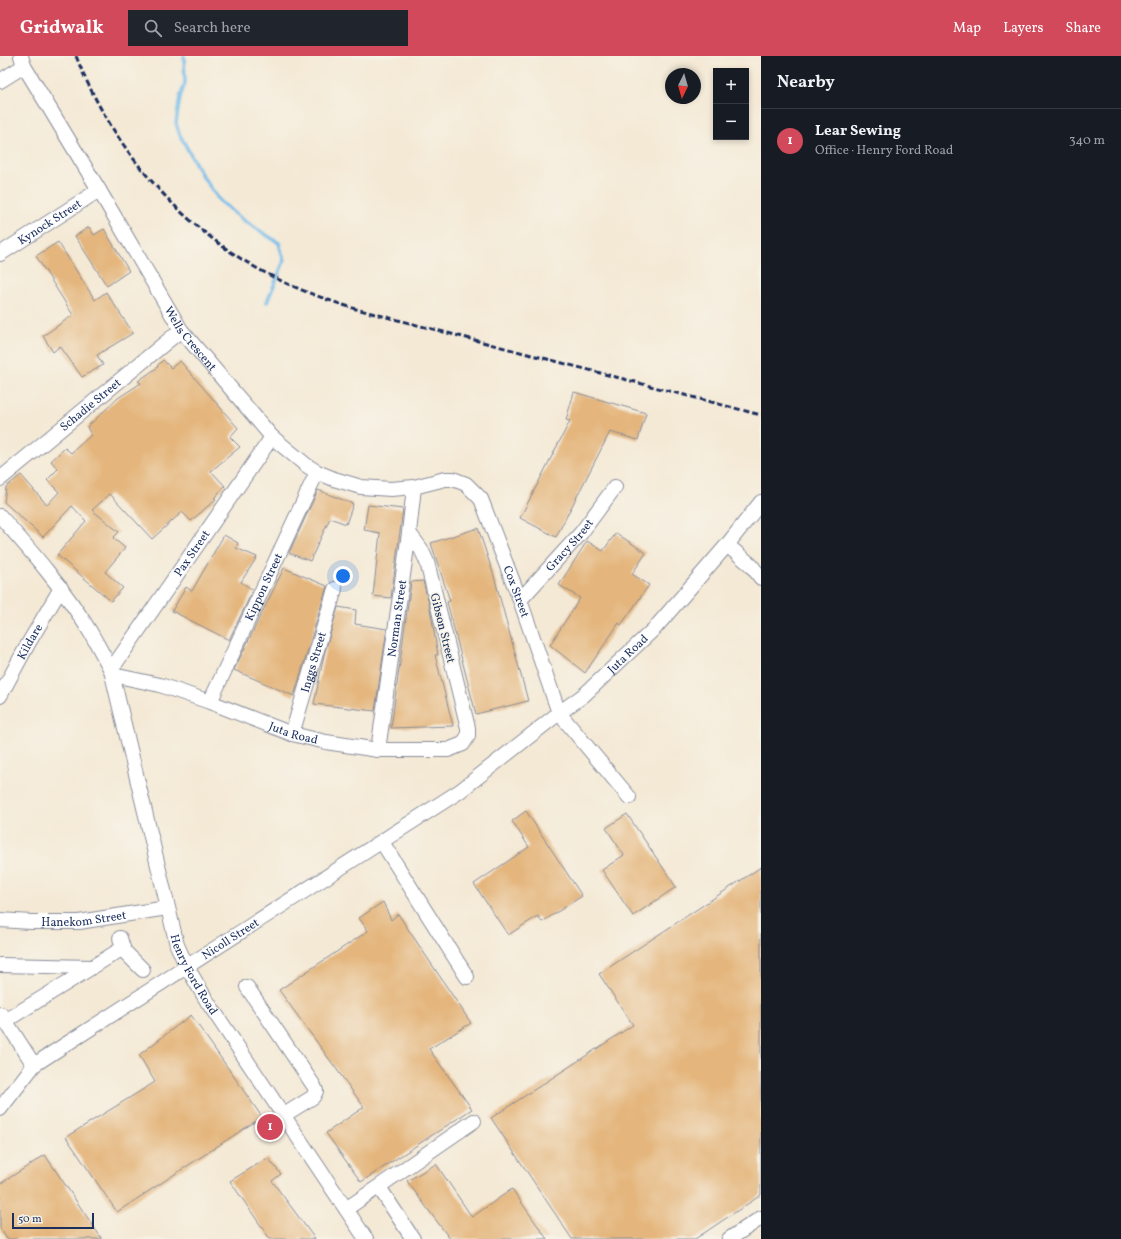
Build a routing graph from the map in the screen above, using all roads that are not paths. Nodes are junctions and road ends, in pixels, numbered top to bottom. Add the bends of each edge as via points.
1 (22, 61) edge
2 (0, 81) edge
3 (98, 190) junction
4 (0, 254) edge
5 (181, 330) junction
6 (272, 437) junction
7 (317, 472) junction
8 (0, 479) edge
9 (459, 481) joint
10 (414, 487) junction
11 (615, 487) dead end
12 (761, 502) edge
13 (0, 516) edge
14 (409, 533) junction
15 (727, 545) junction
16 (761, 578) edge
17 (61, 588) junction
18 (335, 589) dead end
19 (520, 600) junction
20 (112, 672) junction
21 (0, 696) edge
22 (210, 702) junction
23 (559, 713) junction
24 (468, 728) joint
25 (292, 734) junction
26 (378, 750) junction
27 (473, 782) joint
28 (629, 797) dead end
29 (382, 842) junction
30 (167, 908) junction
31 (0, 920) edge
32 (0, 965) edge
33 (187, 967) junction
34 (92, 968) junction
35 (143, 970) dead end
36 (467, 977) dead end
37 (247, 988) dead end
38 (3, 1017) edge
39 (34, 1066) junction
40 (0, 1109) edge
41 (284, 1115) junction
42 (474, 1121) dead end
43 (378, 1187) junction
44 (346, 1209) junction
45 (761, 1218) edge
46 (366, 1239) edge
47 (413, 1239) edge
48 (729, 1239) edge

1 - 2 street
1 - 3 street, Wells Crescent
3 - 4 street, Kynock Street
3 - 5 street, Wells Crescent
5 - 6 street, Wells Crescent
5 - 8 street, Schadie Street
6 - 7 street, Wells Crescent
6 - 20 street, Pax Street
7 - 10 street, Wells Crescent via 362,487
7 - 22 street, Kippon Street
9 - 10 street, Wells Crescent via 445,479
9 - 19 street, Cox Street via 471,488 480,499
10 - 14 street, Norman Street
11 - 19 street, Gracy Street via 581,533
12 - 15 street, Juta Road
13 - 17 street
14 - 24 street, Gibson Street via 427,562
14 - 26 street, Norman Street
15 - 16 street via 751,565
15 - 23 street, Juta Road via 655,628 584,695
17 - 20 street via 90,630
17 - 21 street, Kildare
18 - 25 street, Inggs Street
19 - 23 street, Cox Street
20 - 22 street, Juta Road
20 - 30 street, Henry Ford Road
22 - 25 street, Juta Road
23 - 27 street, Juta Road
23 - 28 street
24 - 26 street, Juta Road via 468,736 463,744 448,750
25 - 26 street, Juta Road
27 - 29 street, Nicoll Street
29 - 33 street, Nicoll Street
29 - 36 street
30 - 31 street, Hanekom Street via 79,922
30 - 33 street, Henry Ford Road via 177,945
32 - 34 street
33 - 39 street, Nicoll Street
33 - 41 street, Henry Ford Road
34 - 35 street via 121,943
34 - 38 street
37 - 41 street via 316,1091 313,1097
38 - 39 street
39 - 40 street, Nicoll Street
41 - 44 street, Henry Ford Road
42 - 43 street
43 - 44 street
43 - 47 street
44 - 46 street, Henry Ford Road
45 - 48 street

